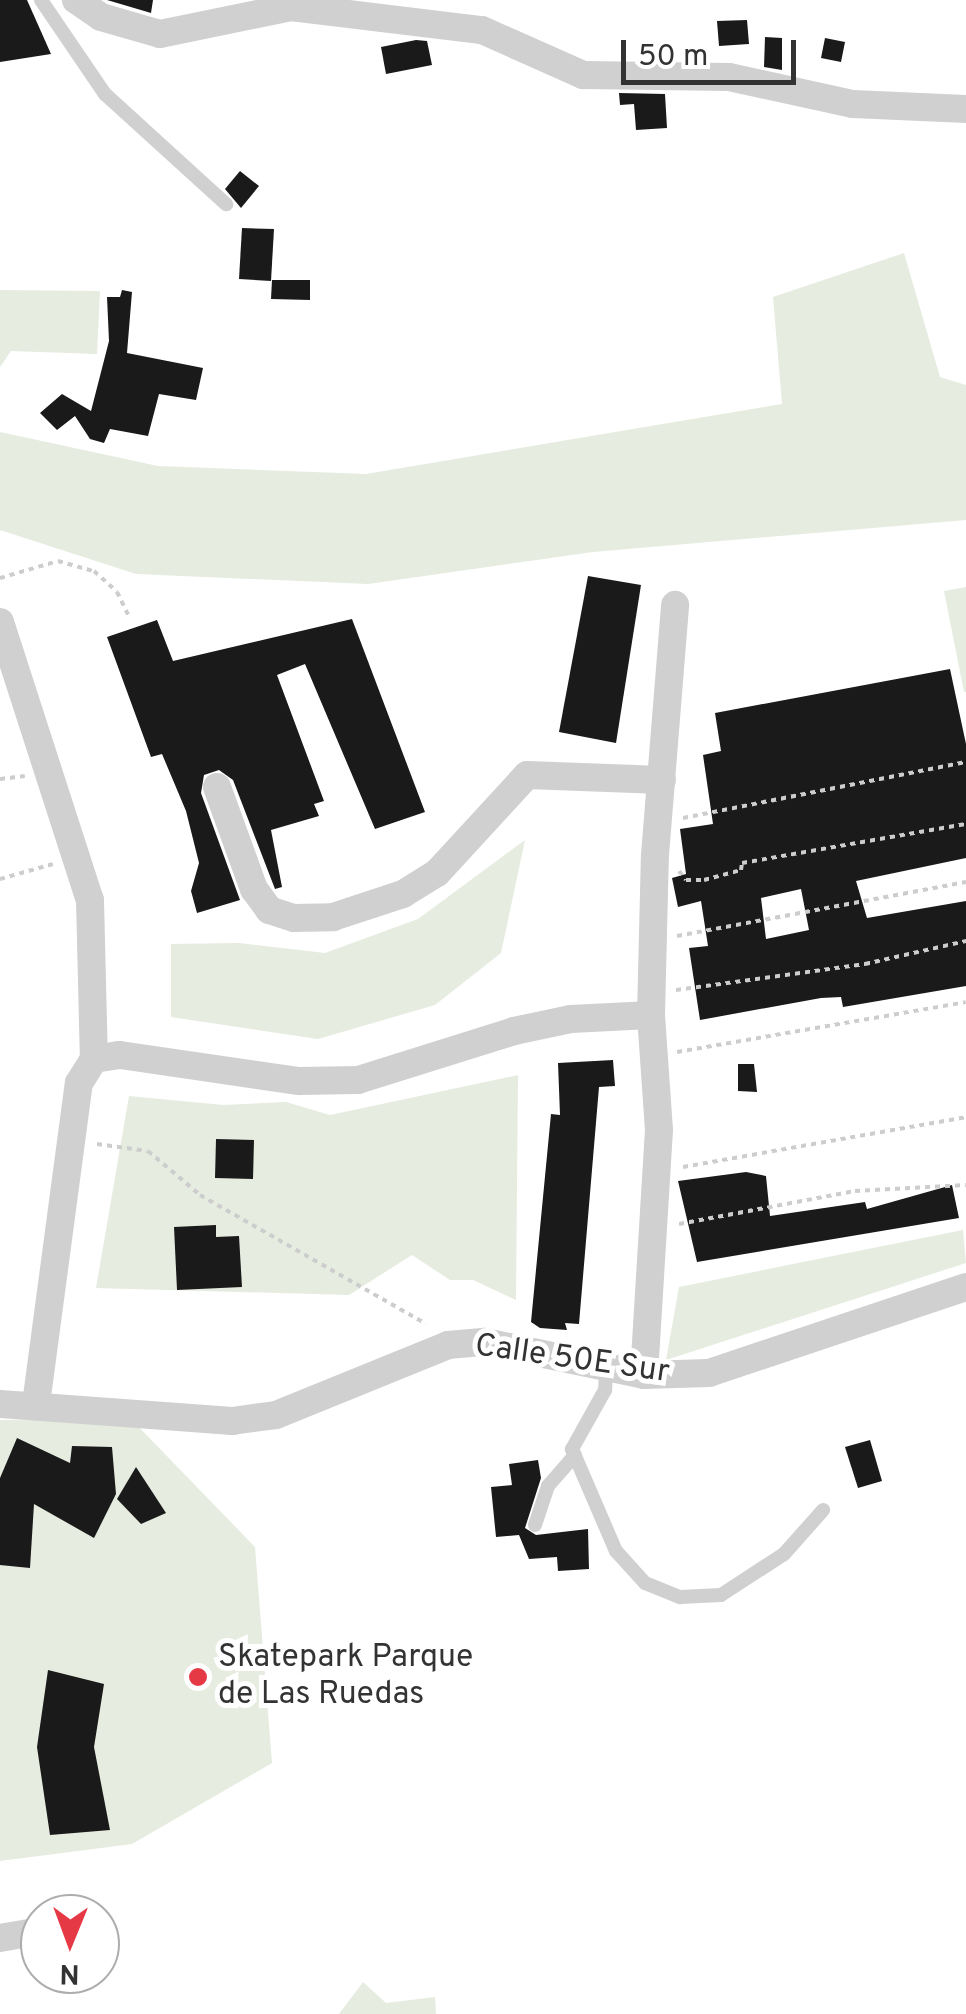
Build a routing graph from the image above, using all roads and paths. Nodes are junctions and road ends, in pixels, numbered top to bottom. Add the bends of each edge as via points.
1 (41, 0) edge
2 (76, 0) edge
3 (966, 109) edge
4 (226, 204) dead end
5 (0, 578) edge
6 (675, 605) dead end
7 (129, 618) dead end
8 (0, 622) edge
9 (966, 762) edge
10 (662, 780) junction
11 (218, 788) dead end
12 (658, 823) junction
13 (966, 824) edge
14 (74, 852) junction
15 (654, 872) junction
16 (0, 879) edge
17 (966, 882) edge
18 (653, 940) junction
19 (966, 941) edge
20 (966, 1002) edge
21 (651, 1004) junction
22 (653, 1057) junction
23 (94, 1060) junction
24 (966, 1118) edge
25 (71, 1140) junction
26 (658, 1170) junction
27 (966, 1185) edge
28 (656, 1227) junction
29 (966, 1286) edge
30 (448, 1344) junction
31 (606, 1367) junction
32 (644, 1375) junction
33 (0, 1404) edge
34 (36, 1404) junction
35 (575, 1455) junction
36 (822, 1510) dead end
37 (535, 1524) dead end

1 - 4 lane via 104,94
2 - 3 street via 101,17 160,34 292,6 482,30 583,75 729,77 853,104
5 - 7 path via 58,562 94,570 117,592
6 - 10 street
8 - 14 street
9 - 12 path
10 - 11 street via 528,775 437,873 403,894 333,917 294,918 269,910 254,889
10 - 12 street
12 - 15 street
13 - 15 path via 742,863 742,870 704,880
14 - 16 path via 45,868
14 - 23 street via 90,900
15 - 18 street
17 - 18 path
18 - 21 street
19 - 21 path
20 - 22 path
21 - 22 street
21 - 23 street via 571,1019 358,1080 299,1080 120,1055
22 - 26 street
23 - 25 street via 79,1083
24 - 26 path
25 - 30 path via 148,1151 200,1195 418,1316
25 - 34 street
26 - 28 street
27 - 28 path via 855,1192
28 - 32 street
29 - 32 street, Calle 50E Sur via 708,1373
30 - 31 street, Calle 50E Sur via 485,1342
30 - 34 street, Calle 50E Sur via 276,1416 232,1420
31 - 32 street, Calle 50E Sur
31 - 35 lane via 605,1390 576,1432
33 - 34 street, Calle 50E Sur
35 - 36 lane via 630,1572 680,1597 738,1587 784,1554
35 - 37 lane via 548,1486

